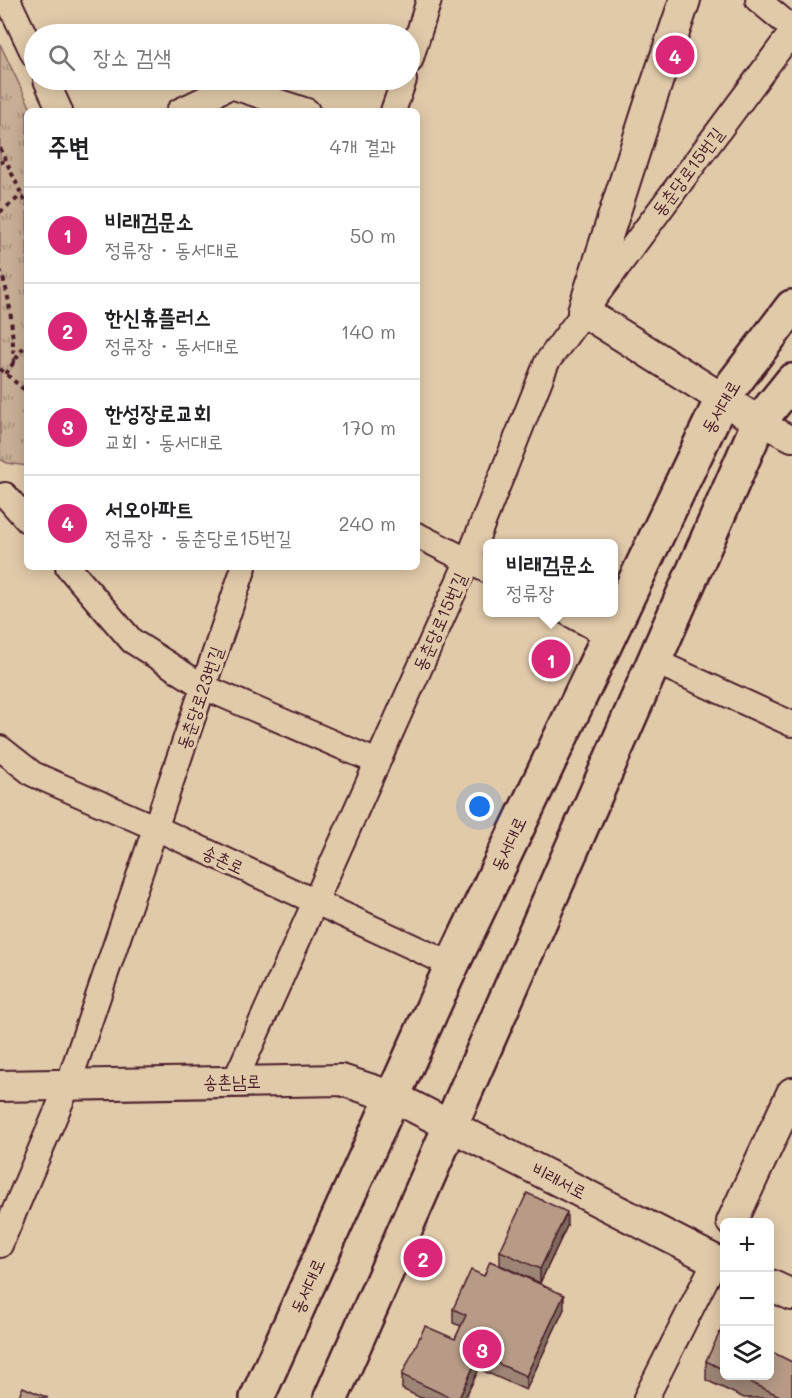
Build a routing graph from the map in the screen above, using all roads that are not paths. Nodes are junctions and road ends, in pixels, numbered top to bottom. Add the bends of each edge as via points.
1 (429, 0) edge
2 (685, 0) edge
3 (758, 0) edge
4 (11, 1) edge
5 (420, 29) edge
6 (792, 30) edge
7 (24, 32) edge
8 (51, 90) edge
9 (223, 90) edge
10 (243, 90) edge
11 (400, 90) edge
12 (59, 108) edge
13 (185, 108) edge
14 (298, 108) edge
15 (394, 108) edge
16 (792, 307) edge
17 (584, 312) junction
18 (792, 381) edge
19 (722, 399) junction
20 (759, 422) junction
21 (792, 438) edge
22 (11, 492) edge
23 (24, 515) edge
24 (420, 537) edge
25 (487, 539) edge
26 (483, 551) edge
27 (478, 566) edge
28 (71, 570) edge
29 (243, 570) edge
30 (618, 614) edge
31 (575, 617) edge
32 (617, 617) edge
33 (608, 635) junction
34 (654, 661) junction
35 (204, 687) junction
36 (792, 724) edge
37 (0, 748) edge
38 (377, 762) junction
39 (156, 828) junction
40 (314, 902) junction
41 (452, 965) junction
42 (234, 1083) junction
43 (68, 1085) junction
44 (0, 1086) edge
45 (792, 1093) edge
46 (394, 1097) junction
47 (451, 1125) junction
48 (734, 1218) edge
49 (0, 1245) edge
50 (720, 1255) edge
51 (720, 1257) edge
52 (774, 1287) edge
53 (792, 1294) edge
54 (338, 1396) edge
55 (257, 1398) edge
56 (646, 1398) edge

1 - 5 street
2 - 17 street, 동춘당로15번길
3 - 6 street
4 - 7 street
6 - 17 street, 동춘당로15번길
8 - 12 street
9 - 13 street
10 - 14 street
11 - 15 street
16 - 19 main road, 동서대로
17 - 19 street
17 - 25 street, 동춘당로15번길 via 547,362
18 - 20 main road
19 - 20 street
19 - 30 main road, 동서대로
20 - 21 street
20 - 34 main road
22 - 23 street
24 - 27 street
26 - 27 street, 동춘당로15번길
27 - 38 street, 동춘당로15번길
28 - 35 street via 132,641
29 - 35 street, 동춘당로23번길
31 - 33 street
32 - 33 main road, 동서대로
33 - 41 main road, 동서대로
34 - 36 street
34 - 47 main road
35 - 38 street
35 - 39 street, 동춘당로23번길
37 - 39 street, 송촌로 via 33,774
38 - 40 street, 동춘당로15번길
39 - 40 street, 송촌로
39 - 43 street
40 - 41 street, 송촌로
40 - 42 street, 동춘당로15번길
41 - 46 main road, 동서대로
42 - 43 street, 송촌남로
42 - 46 street, 송촌남로 via 341,1080
43 - 44 street, 송촌남로
43 - 49 street
45 - 48 street
46 - 47 street, 비래서로
46 - 55 main road, 동서대로
47 - 50 street, 비래서로
47 - 54 main road
51 - 56 street
52 - 53 street

